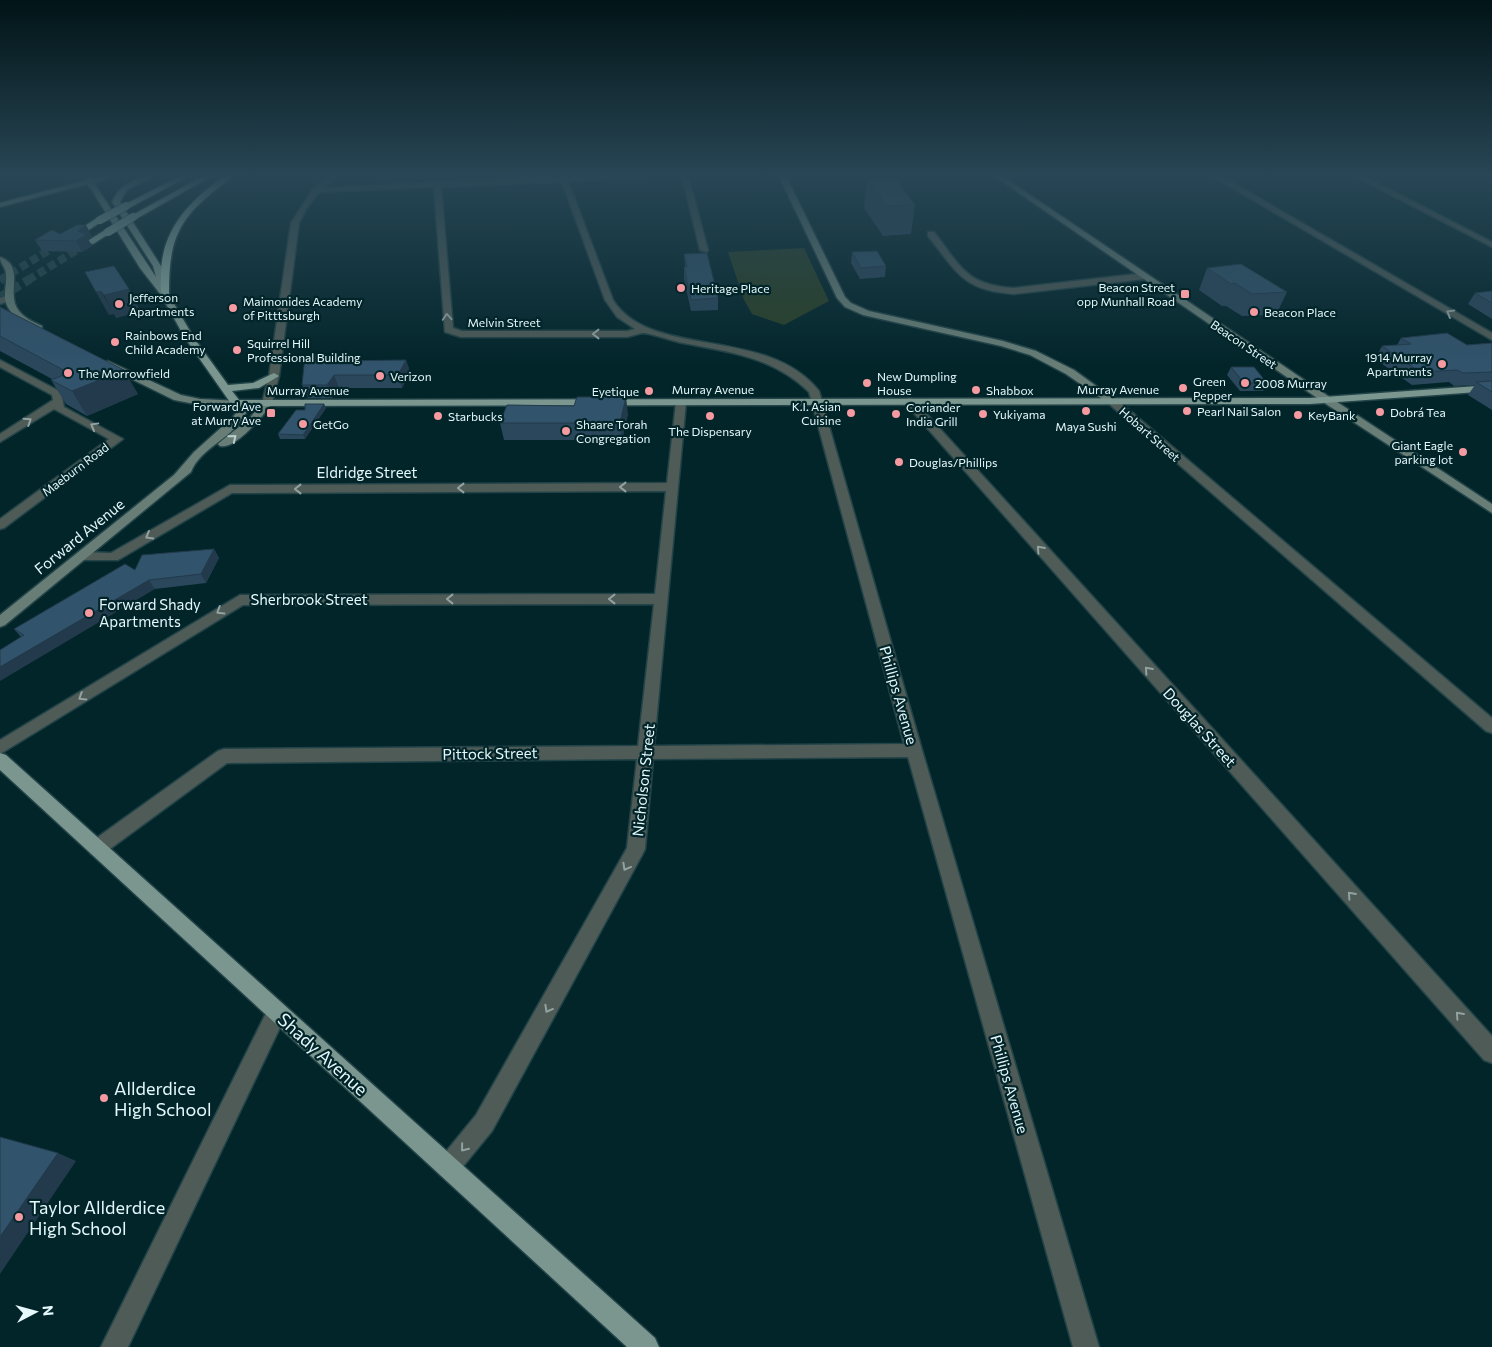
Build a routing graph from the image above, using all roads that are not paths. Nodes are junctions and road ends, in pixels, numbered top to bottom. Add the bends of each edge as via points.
1 (68, 239) edge
2 (96, 239) edge
3 (126, 239) edge
4 (140, 239) edge
5 (172, 239) edge
6 (293, 239) edge
7 (441, 239) edge
8 (585, 239) edge
9 (701, 239) edge
10 (812, 239) edge
11 (935, 239) edge
12 (1090, 239) edge
13 (1322, 239) edge
14 (1480, 239) edge
15 (64, 241) tunnel mouth
16 (90, 242) tunnel mouth
17 (1492, 245) edge
18 (704, 250) dead end
19 (0, 259) edge
20 (1145, 276) junction
21 (165, 294) junction
22 (5, 300) edge
23 (645, 330) junction
24 (50, 334) edge
25 (1492, 338) edge
26 (102, 360) edge
27 (0, 363) edge
28 (274, 376) junction
29 (225, 388) junction
30 (1492, 388) edge
31 (1327, 400) junction
32 (818, 401) junction
33 (1112, 401) junction
34 (57, 402) junction
35 (681, 402) junction
36 (909, 402) junction
37 (236, 403) junction
38 (267, 403) junction
39 (238, 419) junction
40 (0, 439) edge
41 (179, 476) junction
42 (672, 486) junction
43 (1492, 509) edge
44 (0, 525) edge
45 (81, 556) junction
46 (661, 599) junction
47 (0, 622) edge
48 (1492, 727) edge
49 (0, 748) edge
50 (914, 750) junction
51 (646, 751) junction
52 (0, 760) edge
53 (97, 848) junction
54 (277, 1012) junction
55 (1492, 1052) edge
56 (448, 1167) junction
57 (114, 1347) edge
58 (646, 1347) edge
59 (1086, 1347) edge

1 - 15 highway, bridge
2 - 16 highway, bridge
3 - 21 main road
4 - 21 main road via 157,266
5 - 21 highway via 167,252
6 - 28 street
23 -> 7 street, Melvin Street via 627,334 461,334 448,330
8 - 23 street, Phillips Avenue via 608,300 620,315
9 - 18 street
10 - 33 main road, Hobart Street via 841,298 848,305 866,313 1033,353 1070,372
11 - 20 street via 966,278 995,289 1014,291
12 - 20 main road, Beacon Street
25 -> 13 street
14 - 17 street
19 - 22 main road via 12,274
20 - 31 main road, Beacon Street
21 - 29 main road via 190,338
22 - 24 main road via 24,320
23 - 32 street, Phillips Avenue via 664,337 732,348 771,360 804,380
26 - 37 main road, Murray Avenue via 178,398
27 - 34 street via 57,394
28 - 29 main road via 255,386
28 - 38 street
29 - 37 main road
30 - 31 main road, Murray Avenue
31 - 33 main road, Murray Avenue
31 - 43 main road, Beacon Street
32 - 35 main road, Murray Avenue
32 - 36 main road, Murray Avenue
32 - 50 street, Phillips Avenue
33 - 36 main road, Murray Avenue
33 - 48 street, Hobart Street
40 -> 34 street
44 -> 34 street, Maeburn Road via 117,438 59,409
35 - 38 main road, Murray Avenue
35 - 42 street, Nicholson Street
55 -> 36 street, Douglas Street
37 - 38 main road, Murray Avenue
37 - 39 main road via 241,413
38 - 39 main road, Forward Avenue
41 -> 38 main road, Forward Avenue via 211,455 260,413
39 - 41 main road, Forward Avenue via 198,454
41 - 45 main road, Forward Avenue
42 -> 45 street, Eldridge Street via 230,489 113,557
42 - 46 street, Nicholson Street
45 - 47 main road, Forward Avenue
46 -> 49 street, Sherbrook Street via 240,600
46 - 51 street, Nicholson Street
50 - 51 street, Pittock Street
50 - 59 street, Phillips Avenue
51 - 53 street, Pittock Street via 224,756
51 -> 56 street, Nicholson Street via 636,849 484,1123
52 - 53 main road, Shady Avenue
53 - 54 main road, Shady Avenue
54 - 56 main road, Shady Avenue
54 - 57 street
56 - 58 main road, Shady Avenue

